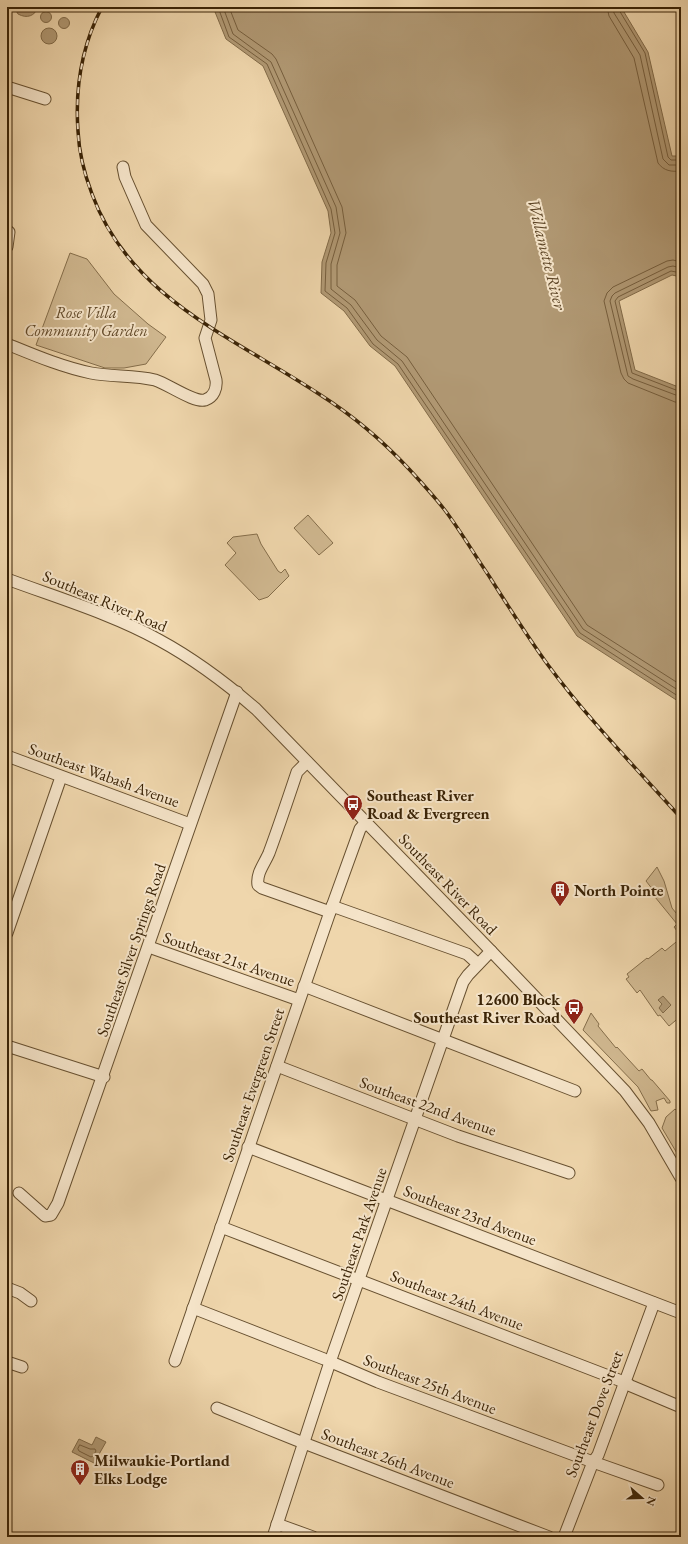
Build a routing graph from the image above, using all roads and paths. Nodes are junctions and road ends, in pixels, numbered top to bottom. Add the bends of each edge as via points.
1 (7, 87) edge
2 (45, 99) dead end
3 (123, 167) dead end
4 (8, 231) edge
5 (7, 247) edge
6 (7, 344) edge
7 (7, 579) edge
8 (237, 692) junction
9 (7, 756) edge
10 (308, 762) junction
11 (61, 777) junction
12 (366, 822) junction
13 (190, 824) junction
14 (331, 909) junction
15 (7, 933) edge
16 (149, 947) junction
17 (491, 951) junction
18 (478, 964) junction
19 (304, 986) junction
20 (299, 1000) junction
21 (444, 1040) junction
22 (7, 1046) edge
23 (277, 1066) junction
24 (104, 1077) junction
25 (576, 1092) dead end
26 (416, 1120) junction
27 (248, 1147) junction
28 (569, 1174) dead end
29 (681, 1178) edge
30 (19, 1193) dead end
31 (388, 1200) junction
32 (221, 1227) junction
33 (360, 1280) junction
34 (7, 1288) edge
35 (31, 1301) dead end
36 (654, 1303) junction
37 (193, 1308) junction
38 (681, 1313) edge
39 (175, 1361) dead end
40 (7, 1362) edge
41 (330, 1362) junction
42 (22, 1367) dead end
43 (624, 1382) junction
44 (681, 1407) edge
45 (217, 1408) dead end
46 (303, 1443) junction
47 (593, 1462) junction
48 (658, 1485) dead end
49 (277, 1524) junction
50 (273, 1537) edge
51 (313, 1537) edge
52 (548, 1537) edge
53 (564, 1537) edge

1 - 2 street
3 - 6 street via 146,225 203,284 208,294 211,320 205,338 216,380 213,395 205,400 196,400 154,380 92,373 62,365
4 - 5 street
7 - 8 street, Southeast River Road via 149,635 199,664
8 - 10 street, Southeast River Road
8 - 13 street, Southeast Silver Springs Road
9 - 11 street, Southeast Wabash Avenue
10 - 12 street, Southeast River Road
10 - 14 street via 297,772 257,879 258,885 262,888
11 - 13 street, Southeast Wabash Avenue
11 - 15 street
12 - 14 street, Southeast Evergreen Street via 360,829
12 - 17 street, Southeast River Road
13 - 16 street, Southeast Silver Springs Road
14 - 18 street via 467,954
14 - 19 street, Southeast Evergreen Street
16 - 20 street, Southeast 21st Avenue
16 - 24 street, Southeast Silver Springs Road
17 - 18 street, Southeast Park Avenue
17 - 29 street, Southeast River Road via 633,1100
18 - 21 street, Southeast Park Avenue via 463,982
19 - 20 street, Southeast Evergreen Street
19 - 21 street, Southeast 21st Avenue
20 - 23 street, Southeast Evergreen Street
21 - 25 street, Southeast 21st Avenue
21 - 26 street, Southeast Park Avenue
22 - 24 street
23 - 26 street, Southeast 22nd Avenue
23 - 27 street, Southeast Evergreen Street
24 - 30 street, Southeast Silver Springs Road via 58,1203 51,1215 43,1215
26 - 28 street, Southeast 22nd Avenue
26 - 31 street, Southeast Park Avenue
27 - 31 street, Southeast 23rd Avenue
27 - 32 street, Southeast Evergreen Street
31 - 33 street, Southeast Park Avenue
31 - 36 street, Southeast 23rd Avenue
32 - 33 street, Southeast 24th Avenue
32 - 37 street, Southeast Evergreen Street
33 - 41 street, Southeast Park Avenue
33 - 43 street, Southeast 24th Avenue
34 - 35 street
36 - 38 street, Southeast 23rd Avenue
36 - 43 street, Southeast Dove Street
37 - 39 street, Southeast Evergreen Street
37 - 41 street, Southeast 25th Avenue
40 - 42 street
41 - 46 street, Southeast Park Avenue
41 - 47 street, Southeast 25th Avenue
43 - 44 street, Southeast 24th Avenue
43 - 47 street, Southeast Dove Street via 598,1455
45 - 46 street, Southeast 26th Avenue
46 - 49 street, Southeast Park Avenue
46 - 52 street, Southeast 26th Avenue
47 - 48 street, Southeast 25th Avenue
47 - 53 street, Southeast Dove Street
49 - 50 street, Southeast Park Avenue
49 - 51 street

